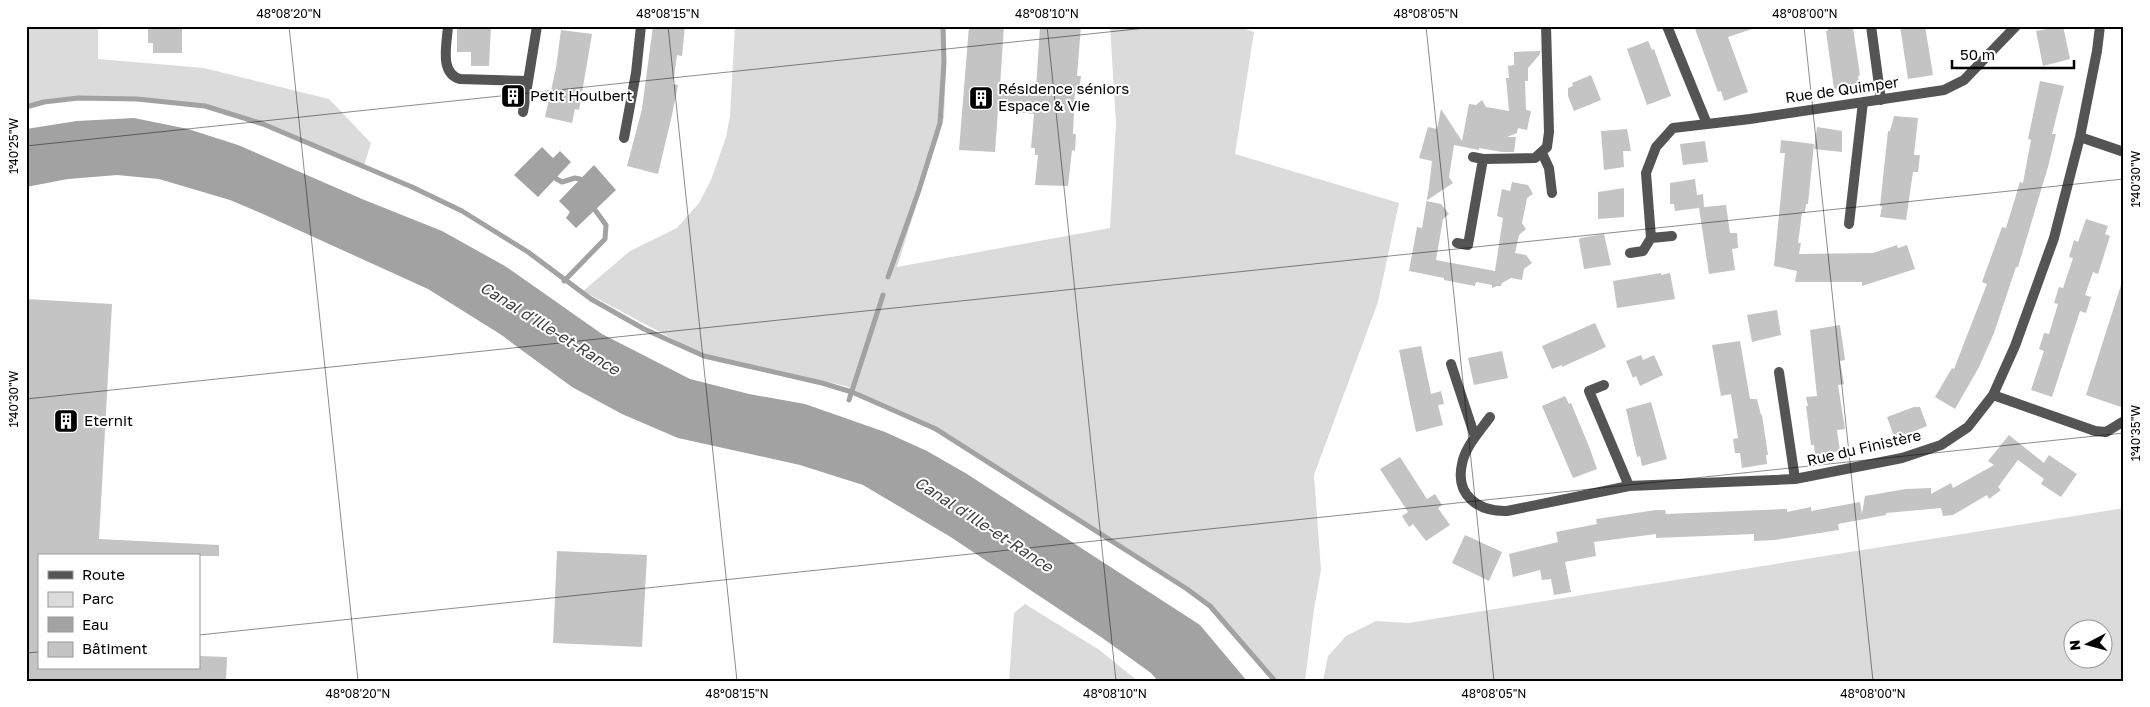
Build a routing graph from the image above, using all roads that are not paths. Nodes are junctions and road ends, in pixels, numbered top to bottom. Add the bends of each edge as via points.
1 (448, 26) edge
2 (536, 26) edge
3 (642, 26) edge
4 (1546, 26) edge
5 (1667, 26) edge
6 (1871, 26) edge
7 (2016, 26) edge
8 (2100, 26) edge
9 (528, 81) junction
10 (1881, 100) junction
11 (1863, 102) junction
12 (523, 112) dead end
13 (1707, 124) junction
14 (2080, 137) junction
15 (624, 138) dead end
16 (2124, 152) edge
17 (1542, 153) junction
18 (1552, 193) dead end
19 (1849, 224) dead end
20 (1672, 236) dead end
21 (1651, 238) junction
22 (1457, 243) dead end
23 (1630, 253) dead end
24 (1451, 364) dead end
25 (1779, 372) dead end
26 (1604, 385) dead end
27 (1993, 395) junction
28 (1490, 417) dead end
29 (2124, 421) edge
30 (1476, 437) junction
31 (1795, 479) junction
32 (1630, 486) junction

1 - 9 street via 447,69 453,77
2 - 9 street
3 - 15 street
4 - 17 street via 1549,132 1547,147
5 - 13 street
6 - 10 street
7 - 10 street, Rue de Quimper via 1964,80 1944,90
8 - 14 street, Rue du Finistère
9 - 12 street
10 - 11 street, Rue de Quimper
11 - 13 street, Rue de Quimper
11 - 19 street
13 - 21 street, Rue de Quimper via 1673,128 1656,147 1646,173
14 - 16 street
14 - 27 street, Rue du Finistère via 2038,285
17 - 18 street via 1550,168
17 - 22 street via 1535,158 1478,158 1468,245
20 - 21 street
21 - 23 street via 1643,251
24 - 30 street
25 - 31 street
26 - 32 street via 1589,391
27 - 29 street via 2095,430 2106,432
27 - 31 street, Rue du Finistère via 1968,428 1941,445 1902,458
28 - 30 street, Rue du Finistère
30 - 32 street, Rue du Finistère via 1466,451 1461,480 1465,494 1473,502 1492,511 1507,511
31 - 32 street, Rue du Finistère

